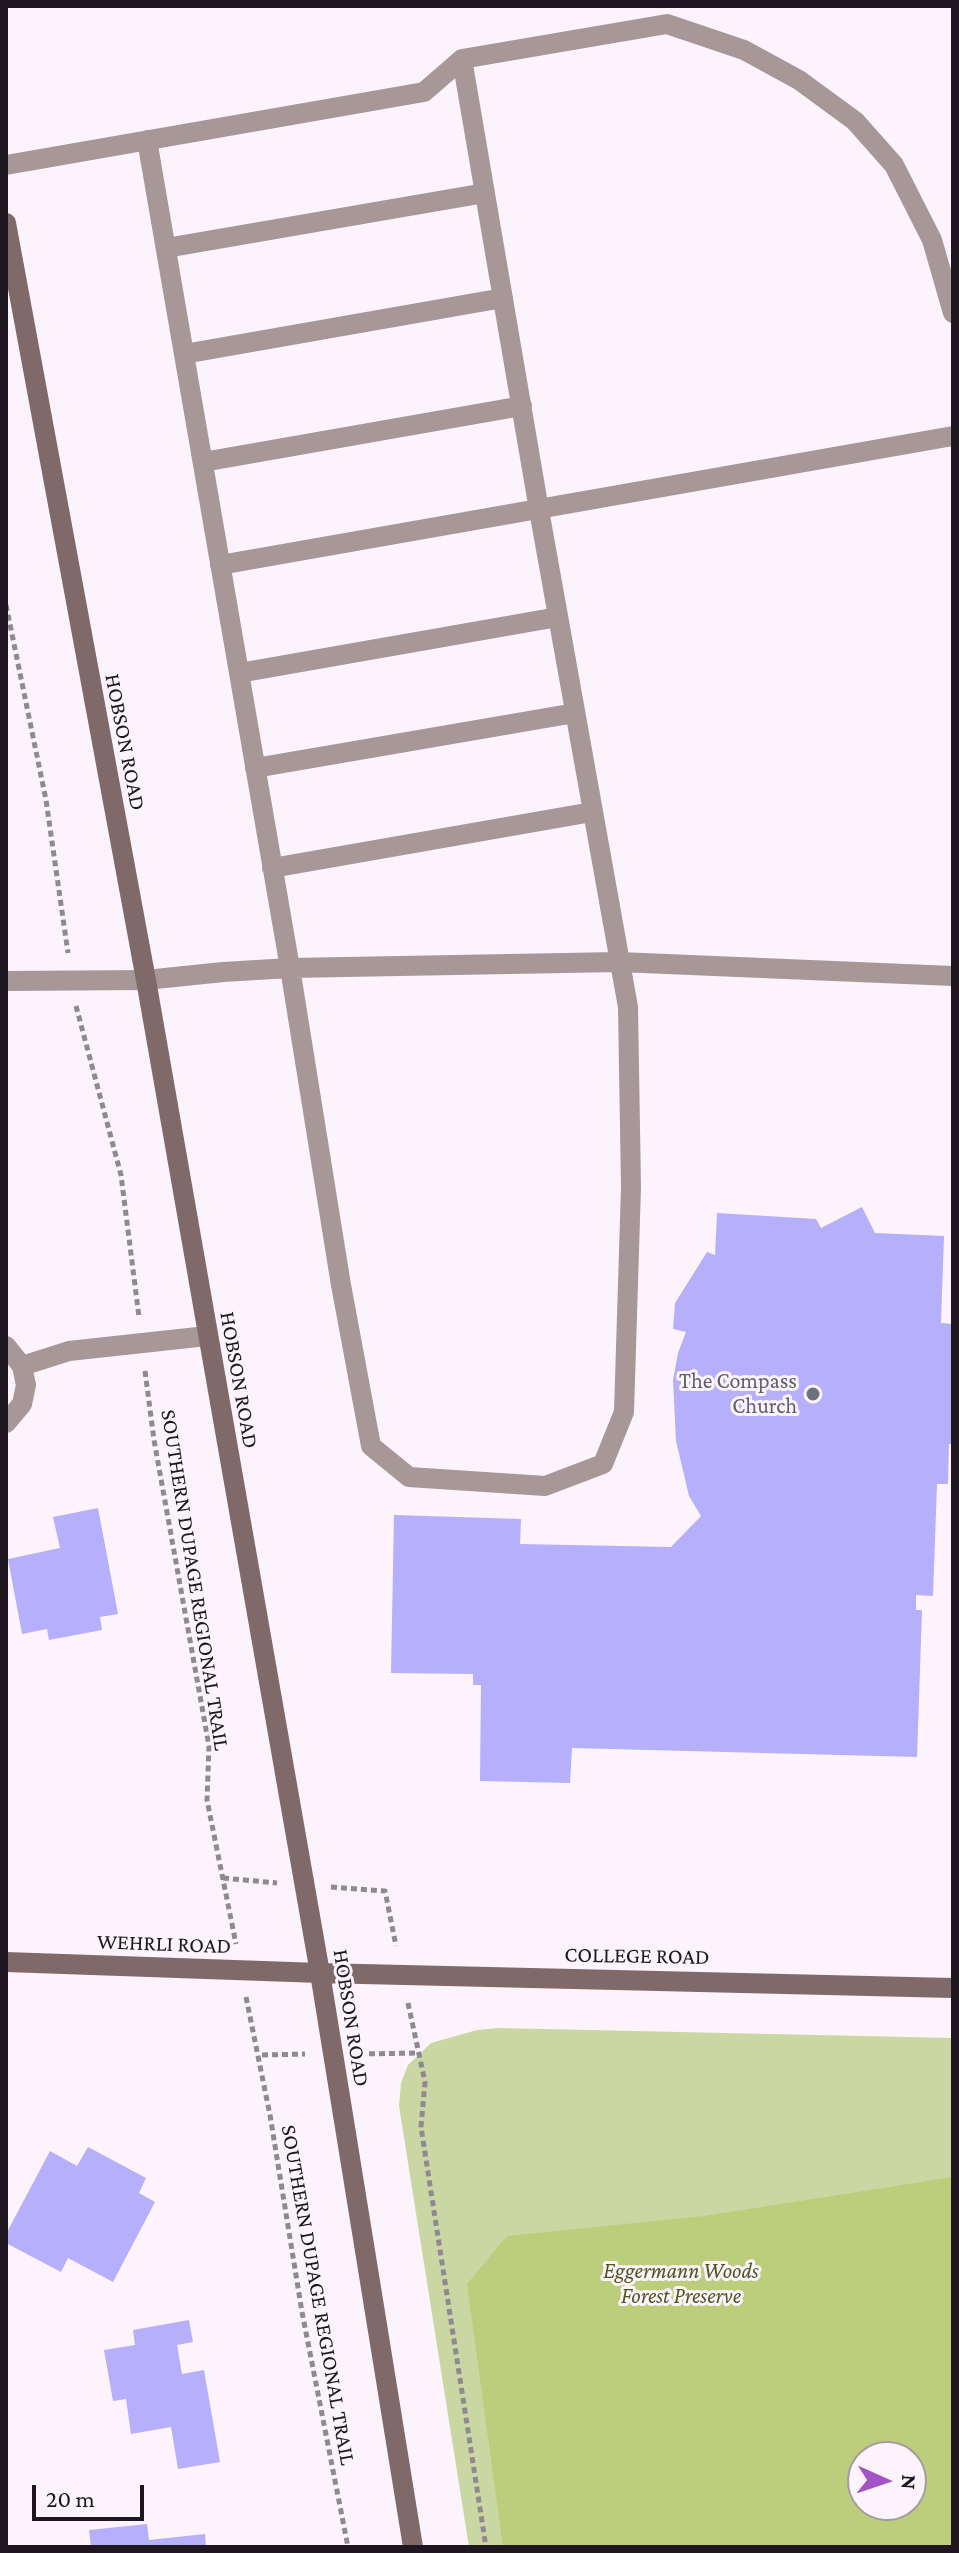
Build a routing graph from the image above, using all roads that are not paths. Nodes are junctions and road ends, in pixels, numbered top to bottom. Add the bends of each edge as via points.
1 (462, 59) junction
2 (147, 140) junction
3 (6, 165) edge
4 (485, 193) junction
5 (6, 223) edge
6 (166, 248) junction
7 (503, 298) junction
8 (953, 313) edge
9 (184, 354) junction
10 (522, 406) junction
11 (953, 436) edge
12 (203, 462) junction
13 (539, 510) junction
14 (220, 565) junction
15 (558, 617) junction
16 (239, 673) junction
17 (575, 713) junction
18 (255, 768) junction
19 (592, 812) junction
20 (272, 868) junction
21 (619, 962) junction
22 (290, 968) junction
23 (953, 976) edge
24 (146, 980) junction
25 (6, 981) edge
26 (207, 1336) junction
27 (6, 1346) edge
28 (22, 1366) junction
29 (6, 1423) edge
30 (6, 1962) edge
31 (320, 1973) junction
32 (953, 1988) edge
33 (413, 2547) edge

1 - 2 street via 424,92
1 - 4 street
1 - 8 street via 667,24 744,50 799,80 855,121 894,165 932,240
2 - 3 street
2 - 6 street
4 - 6 street
4 - 7 street
5 - 24 main road, HOBSON ROAD
6 - 9 street
7 - 9 street
7 - 10 street
9 - 12 street
10 - 12 street
10 - 13 street
11 - 13 street
12 - 14 street
13 - 14 street
13 - 15 street
14 - 16 street
15 - 16 street
15 - 17 street
16 - 18 street
17 - 18 street
17 - 19 street
18 - 20 street
19 - 20 street
19 - 21 street
20 - 22 street
21 - 22 street
21 - 22 street via 628,1007 631,1187 624,1412 603,1464 545,1486 409,1477 371,1446
21 - 23 street
22 - 24 street
24 - 25 street
24 - 26 main road, HOBSON ROAD
26 - 28 street via 69,1351
26 - 31 main road, HOBSON ROAD
27 - 28 street
28 - 29 street via 22,1404
30 - 31 main road, WEHRLI ROAD
31 - 32 main road, COLLEGE ROAD
31 - 33 main road, HOBSON ROAD

